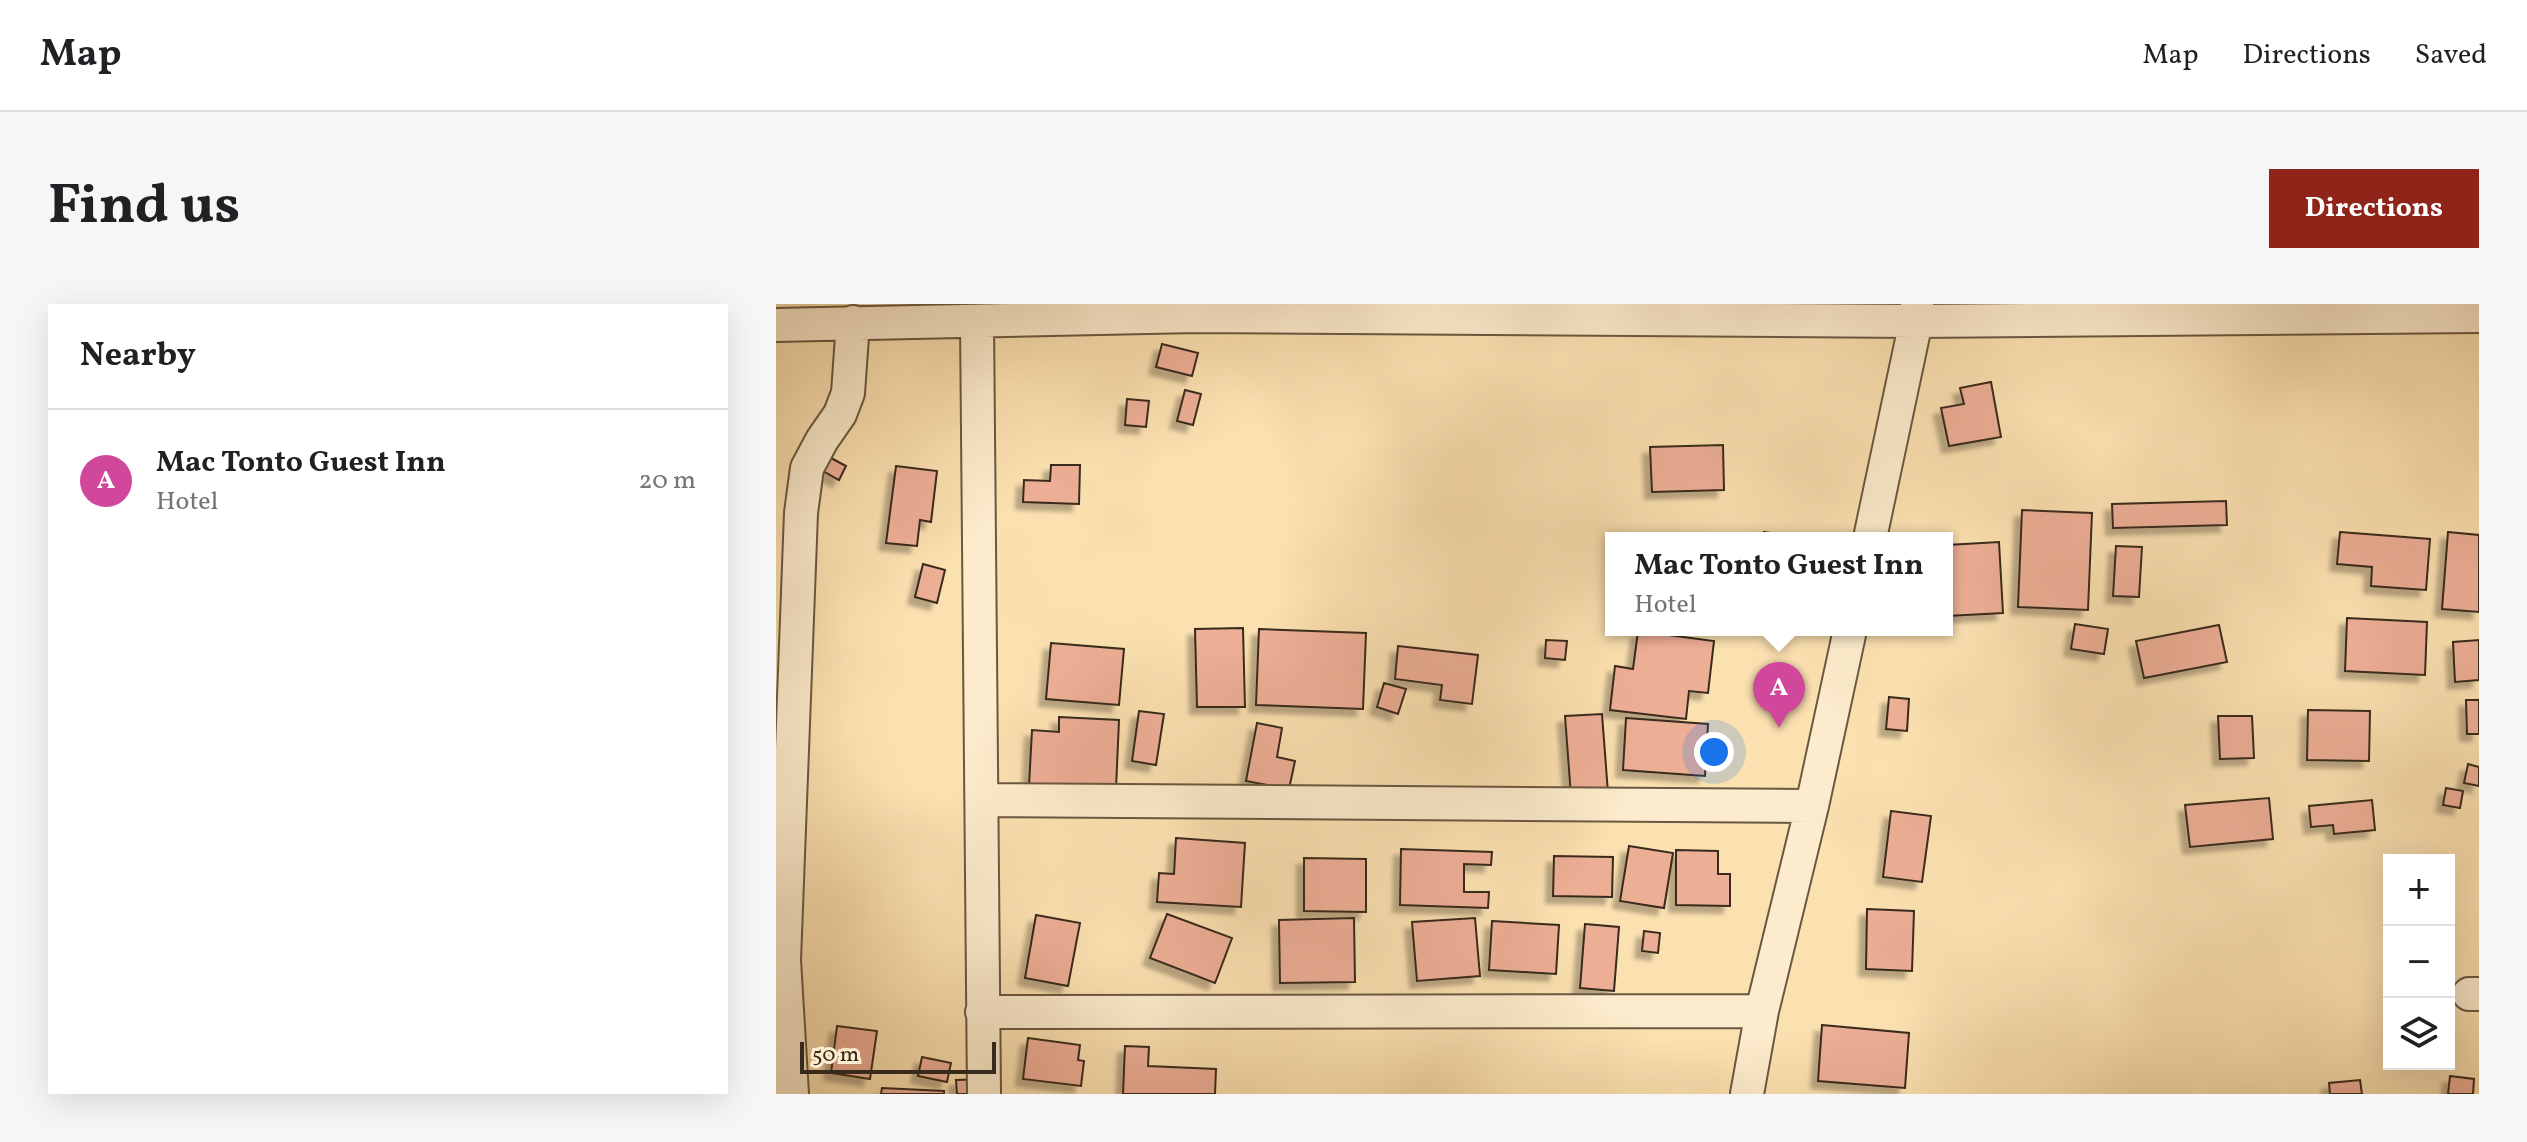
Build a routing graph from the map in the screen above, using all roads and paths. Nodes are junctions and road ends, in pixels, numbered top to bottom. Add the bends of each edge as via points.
1 (2238, 310) edge
2 (2338, 310) edge
3 (1916, 313) edge
4 (2479, 316) edge
5 (853, 322) junction
6 (977, 322) junction
7 (776, 325) edge
8 (1871, 532) edge
9 (1849, 636) edge
10 (982, 800) junction
11 (1812, 806) junction
12 (780, 960) edge
13 (1762, 1011) junction
14 (982, 1012) junction
15 (792, 1094) edge
16 (984, 1094) edge
17 (1747, 1094) edge

1 - 2 street
1 - 3 street
2 - 4 street
3 - 6 street
3 - 8 street
5 - 6 street
5 - 7 street
5 - 12 street via 848,393 807,468 801,513
6 - 10 street
9 - 11 street
10 - 11 street
10 - 14 street
11 - 13 street
12 - 15 street
13 - 14 street
13 - 17 street
14 - 16 street

